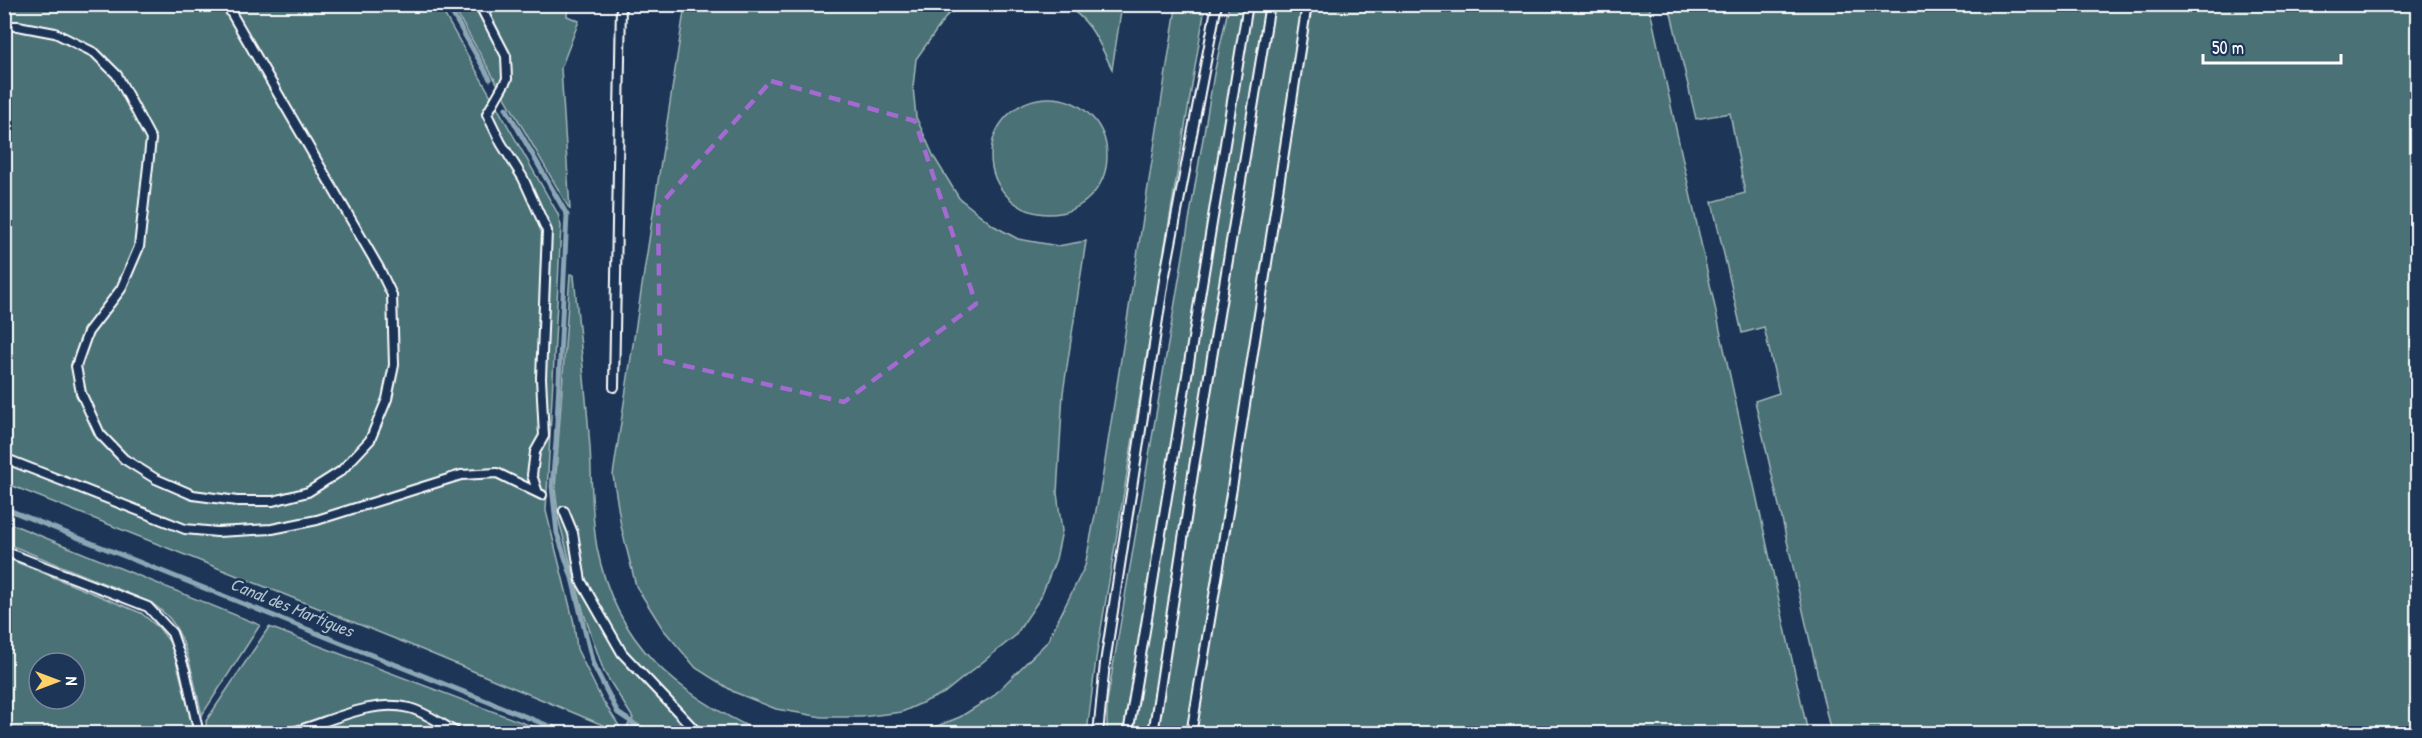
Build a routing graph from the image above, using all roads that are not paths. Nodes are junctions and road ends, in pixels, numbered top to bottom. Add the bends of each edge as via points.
1 (226, 4) edge
2 (479, 4) edge
3 (621, 4) edge
4 (1217, 4) edge
5 (1248, 4) edge
6 (1270, 4) edge
7 (1307, 4) edge
8 (4, 26) edge
9 (614, 387) dead end
10 (4, 458) edge
11 (564, 511) dead end
12 (4, 551) edge
13 (199, 731) edge
14 (209, 734) edge
15 (285, 734) edge
16 (459, 734) edge
17 (704, 734) edge
18 (1098, 734) edge
19 (1128, 734) edge
20 (1153, 734) edge
21 (1191, 734) edge

1 - 8 lane via 392,295 394,365 387,399 370,440 341,471 308,492 273,501 193,495 124,459 100,434 81,393 76,366 88,332 121,289 139,247 151,139 117,75 95,53 55,33
2 - 10 lane via 506,56 507,79 488,114 547,231 541,378 544,436 535,452 532,475 540,494 497,473 461,475 317,520 272,529 217,532 184,529
3 - 9 lane
4 - 18 lane via 1164,280 1105,663
5 - 19 lane
6 - 20 lane
7 - 21 lane
11 - 17 lane via 573,533 581,581 622,653 695,730
12 - 13 lane via 148,607 172,633
13 - 14 lane
15 - 16 lane via 375,706 410,708

